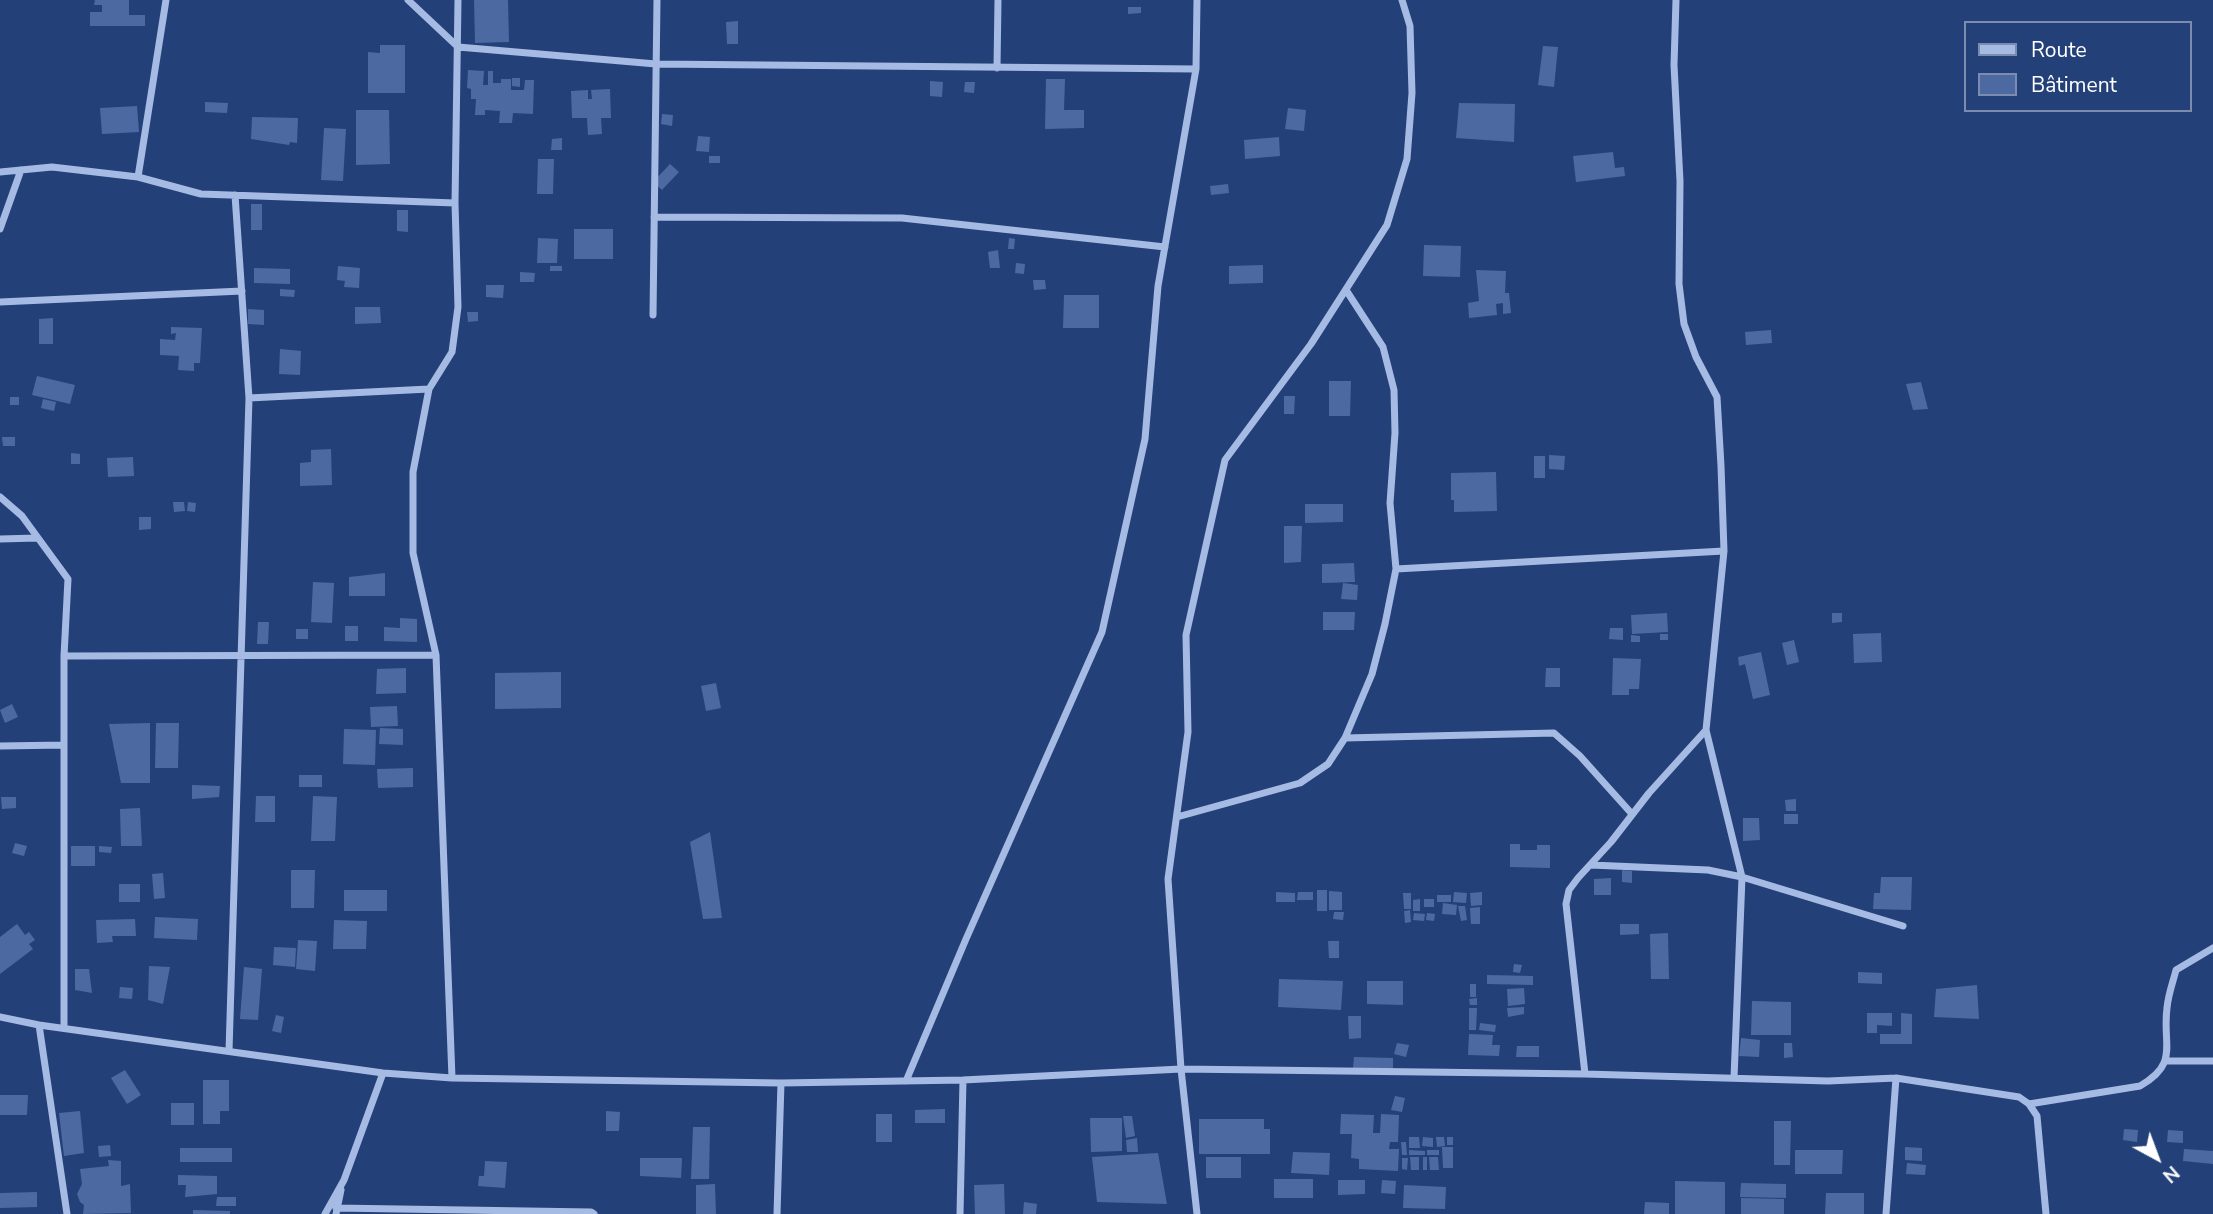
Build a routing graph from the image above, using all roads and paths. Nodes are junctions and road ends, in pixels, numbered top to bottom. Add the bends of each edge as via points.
1 (166, 0) edge
2 (408, 0) edge
3 (458, 0) edge
4 (657, 0) edge
5 (998, 0) edge
6 (1197, 0) edge
7 (1402, 0) edge
8 (1676, 0) edge
9 (458, 47) junction
10 (656, 64) junction
11 (997, 68) junction
12 (1196, 69) junction
13 (21, 170) junction
14 (0, 172) edge
15 (138, 177) junction
16 (235, 195) junction
17 (455, 203) junction
18 (654, 217) junction
19 (0, 229) edge
20 (1165, 247) junction
21 (1346, 289) junction
22 (242, 291) junction
23 (0, 302) edge
24 (653, 315) dead end
25 (429, 389) junction
26 (249, 398) junction
27 (0, 496) edge
28 (37, 538) junction
29 (0, 539) edge
30 (1724, 551) junction
31 (1396, 569) junction
32 (241, 655) junction
33 (436, 655) junction
34 (64, 656) junction
35 (1706, 730) junction
36 (1345, 738) junction
37 (64, 745) junction
38 (0, 746) edge
39 (1632, 814) junction
40 (1177, 817) junction
41 (1591, 865) junction
42 (1742, 877) junction
43 (1903, 926) dead end
44 (2213, 948) edge
45 (0, 1017) edge
46 (39, 1025) junction
47 (64, 1027) junction
48 (229, 1051) junction
49 (2167, 1061) junction
50 (2213, 1061) edge
51 (1181, 1069) junction
52 (383, 1073) junction
53 (1585, 1074) junction
54 (452, 1078) junction
55 (1734, 1078) junction
56 (1896, 1078) junction
57 (963, 1080) junction
58 (906, 1081) junction
59 (781, 1083) junction
60 (2029, 1104) junction
61 (344, 1180) junction
62 (336, 1211) edge
63 (67, 1214) edge
64 (325, 1214) edge
65 (594, 1214) edge
66 (777, 1214) edge
67 (960, 1214) edge
68 (1197, 1214) edge
69 (1886, 1214) edge
70 (2046, 1214) edge

1 - 15 street
2 - 9 street
3 - 9 street
4 - 10 street
5 - 11 street
6 - 12 street
7 - 21 street via 1410,26 1408,159 1387,225
8 - 30 street via 1679,284 1684,324 1717,397
9 - 10 street
9 - 17 street
10 - 11 street
10 - 18 street
11 - 12 street
12 - 20 street
13 - 14 street
13 - 15 street via 52,167
13 - 19 street
15 - 16 street via 201,194
16 - 17 street
16 - 22 street
17 - 25 street via 458,307 453,352
18 - 20 street via 902,218
18 - 24 street
20 - 58 street via 1145,439 1102,632
21 - 31 street via 1383,347 1394,390 1390,503
21 - 40 street via 1225,460 1186,635 1188,732
22 - 23 street
22 - 26 street
25 - 26 street
25 - 33 street via 413,472 413,553
26 - 32 street
27 - 28 street
28 - 29 street
28 - 34 street via 68,579
30 - 31 street
30 - 35 street
31 - 36 street via 1372,674
32 - 33 street
32 - 34 street
32 - 48 street
33 - 54 street
34 - 37 street
35 - 39 street
35 - 42 street
36 - 39 street via 1554,733
36 - 40 street via 1328,764 1300,783
37 - 38 street
37 - 47 street
39 - 41 street
40 - 51 street via 1168,879
41 - 42 street via 1708,870
41 - 53 street via 1569,890 1566,904
42 - 43 street
42 - 55 street
44 - 49 street via 2176,970 2167,1009
45 - 46 street
46 - 47 street
46 - 63 street
47 - 48 street
48 - 52 street
49 - 50 street
49 - 60 street via 2156,1077 2140,1086
51 - 53 street
51 - 57 street
51 - 68 street
52 - 54 street
52 - 61 street
53 - 55 street
54 - 59 street
55 - 56 street
56 - 60 street via 2019,1097
56 - 69 street
57 - 58 street
57 - 67 street
58 - 59 street
59 - 66 street
60 - 70 street via 2037,1116
61 - 62 street
61 - 64 street
62 - 65 street

